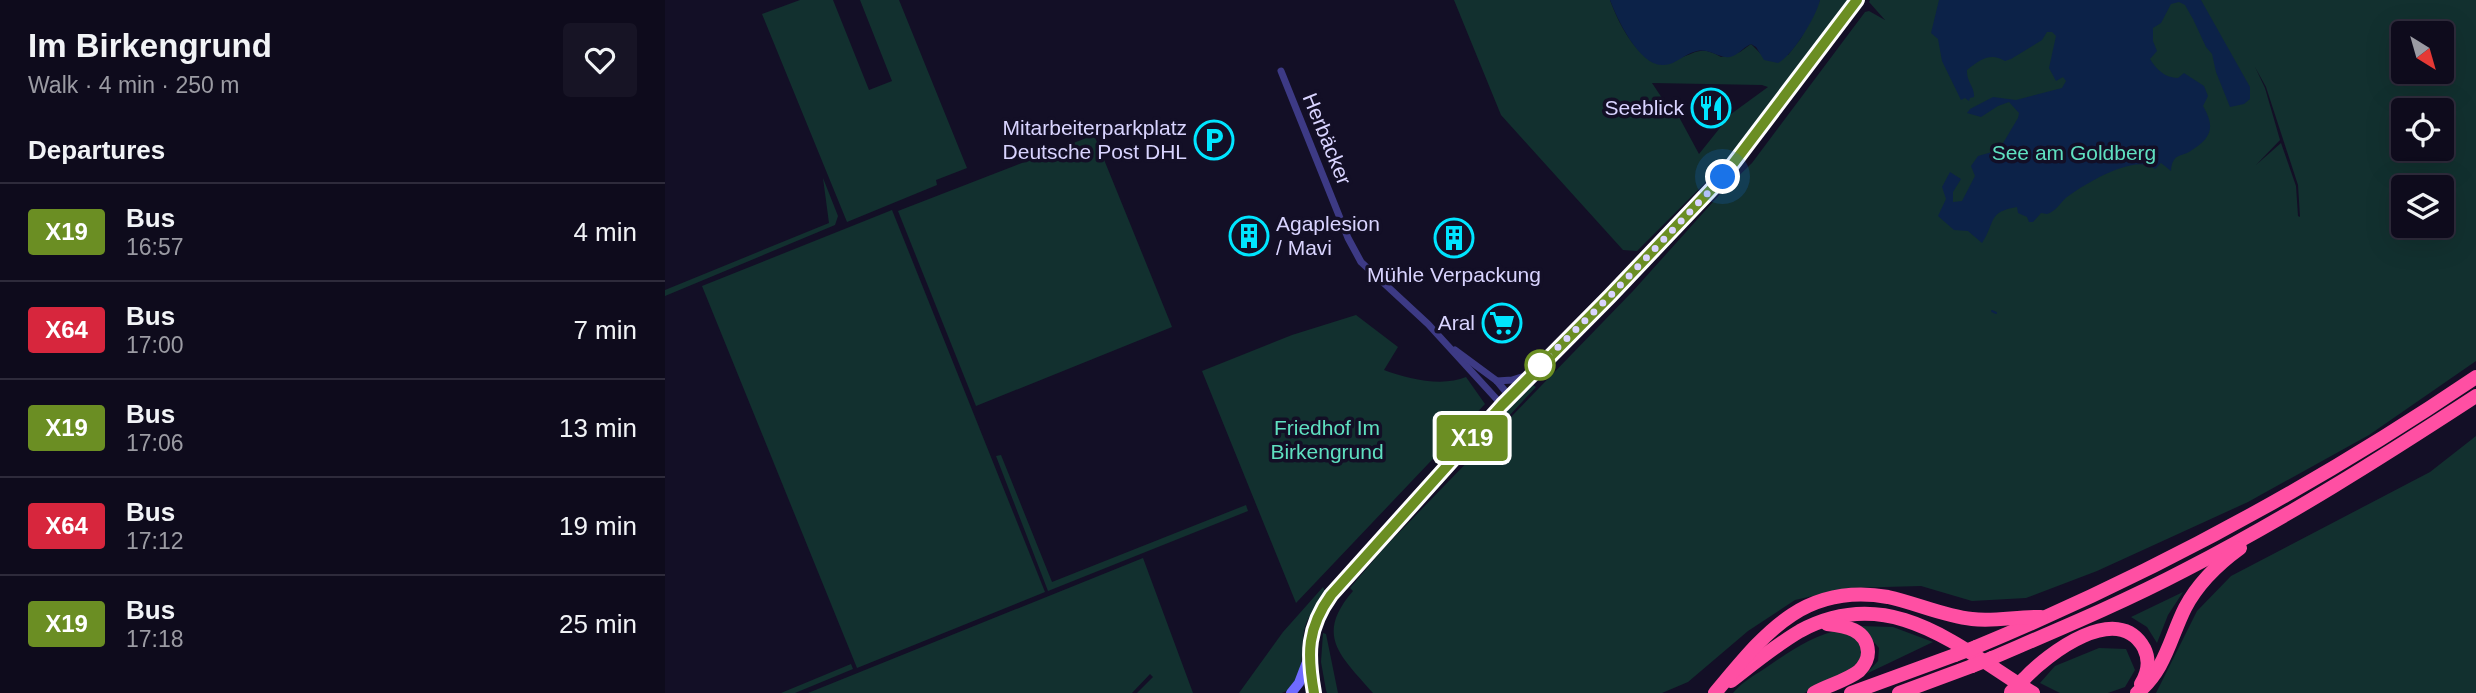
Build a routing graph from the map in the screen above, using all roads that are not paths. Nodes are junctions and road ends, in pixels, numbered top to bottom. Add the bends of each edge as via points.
1 (1857, 0) edge
2 (1281, 71) dead end
3 (1451, 348) junction
4 (1532, 374) junction
5 (2476, 376) edge
6 (1497, 381) junction
7 (2476, 396) edge
8 (1506, 401) junction
9 (2278, 520) junction
10 (2046, 617) junction
11 (1819, 623) junction
12 (1308, 659) junction
13 (2011, 692) edge
14 (1290, 693) edge
15 (1296, 693) edge
16 (1313, 693) edge
17 (1715, 693) edge
18 (1814, 693) edge
19 (1851, 693) edge
20 (1899, 693) edge
21 (2032, 693) edge
22 (2135, 693) edge

1 - 4 main road via 1723,177
2 - 3 street, Herbäcker via 1361,262
3 - 6 street
3 - 8 street
4 - 6 street
4 - 8 main road
5 - 10 highway via 2243,520
6 - 8 street
7 - 9 highway
8 - 12 main road via 1331,595 1315,621
9 - 20 highway, bridge via 2133,596
9 - 22 highway via 2202,582 2184,609 2157,671
10 - 17 highway via 1984,620 1887,597 1830,599 1774,626
10 - 19 highway, bridge
11 - 17 highway via 1791,637
11 - 18 highway via 1855,630 1868,650 1859,671
11 - 21 highway via 1861,614 1908,620 1953,641
12 - 14 main road
12 - 16 main road
13 - 22 highway, bridge via 2058,649 2095,631 2117,629 2135,637 2147,656 2146,676
15 - 16 main road

